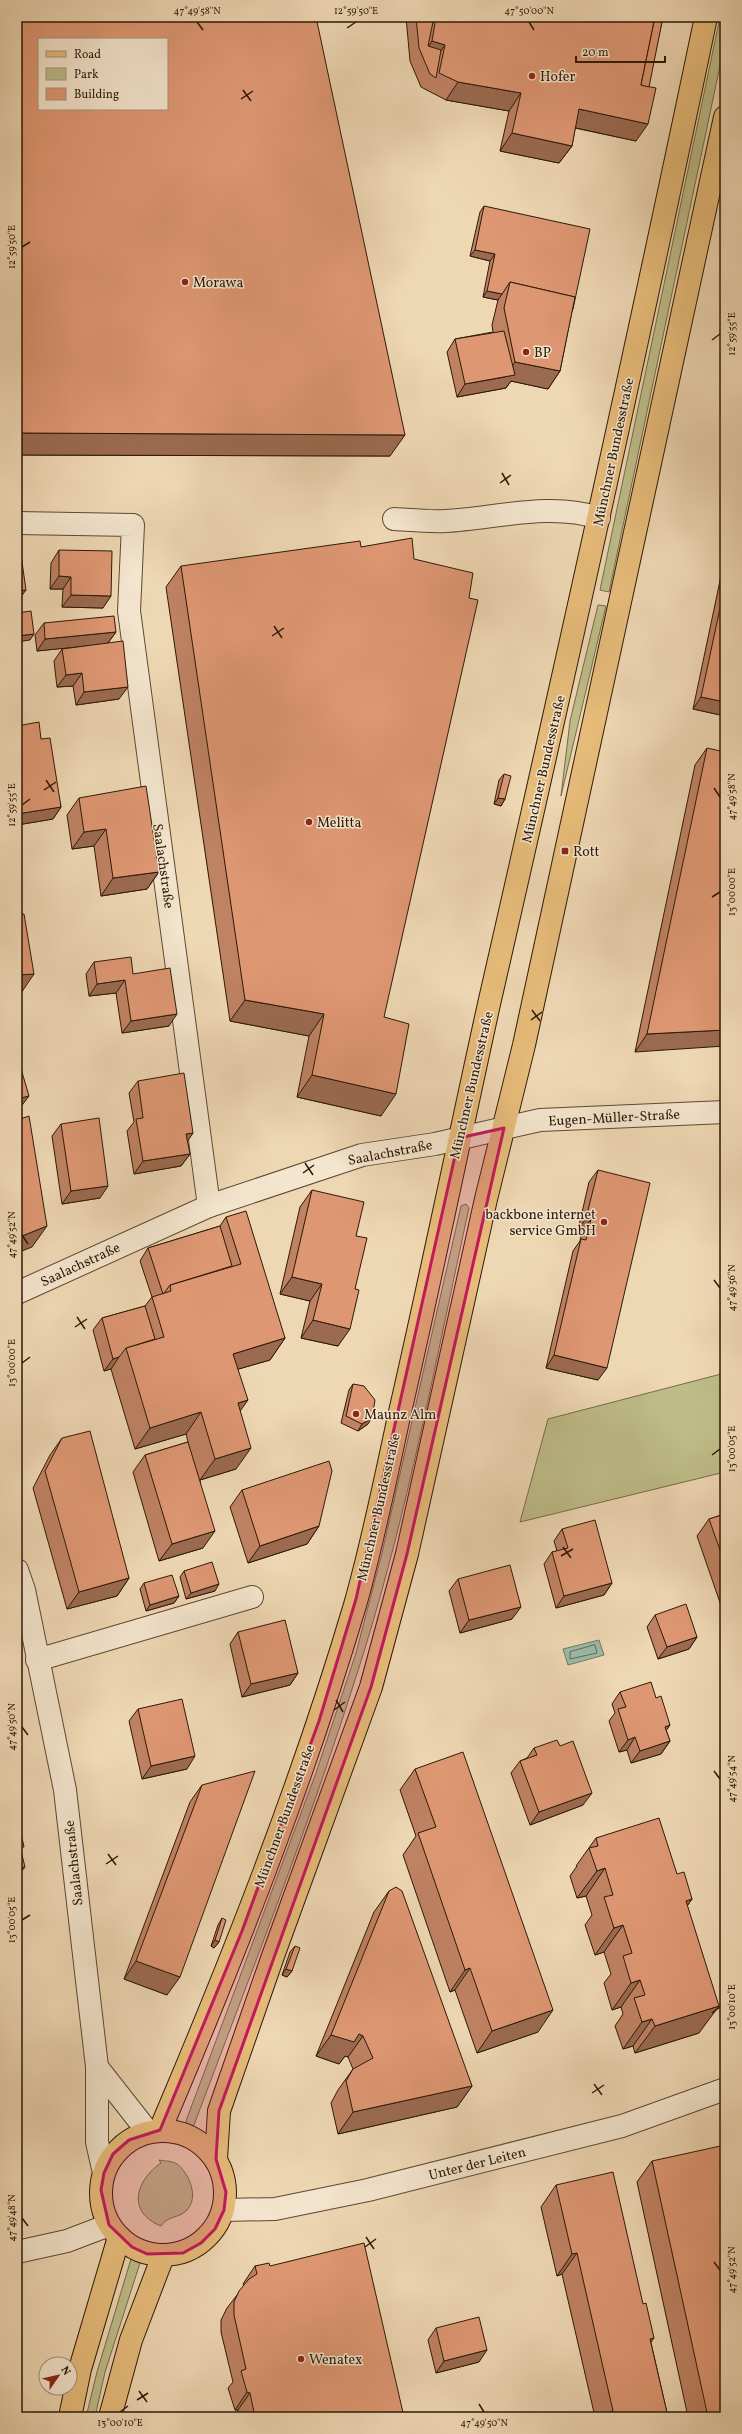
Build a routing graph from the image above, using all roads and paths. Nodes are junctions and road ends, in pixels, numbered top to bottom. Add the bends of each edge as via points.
1 (706, 17) edge
2 (725, 117) edge
3 (599, 518) junction
4 (394, 519) dead end
5 (17, 523) edge
6 (725, 1112) edge
7 (504, 1128) junction
8 (459, 1138) junction
9 (209, 1206) junction
10 (17, 1293) edge
11 (17, 1570) edge
12 (252, 1597) dead end
13 (37, 1660) junction
14 (97, 2067) junction
15 (725, 2089) edge
16 (154, 2131) junction
17 (216, 2159) junction
18 (104, 2173) junction
19 (224, 2210) junction
20 (114, 2231) junction
21 (17, 2252) edge
22 (163, 2256) junction
23 (70, 2417) edge
24 (110, 2417) edge

1 - 3 main road, Münchner Bundesstraße
2 - 7 main road via 580,790
3 - 4 street via 579,511 498,515 446,522
3 - 8 main road, Münchner Bundesstraße
5 - 9 street, Saalachstraße via 132,525 130,611
6 - 7 street, Eugen-Müller-Straße via 540,1120
7 - 8 street, Saalachstraße
7 - 17 main road via 407,1554 371,1687 219,2111
8 - 9 street, Saalachstraße via 362,1155
8 - 16 main road, Münchner Bundesstraße via 407,1381 356,1599 319,1721 242,1931
9 - 10 street, Saalachstraße
11 - 13 street, Saalachstraße via 24,1590
12 - 13 street
13 - 14 street, Saalachstraße via 65,1790
14 - 16 street
14 - 18 street, Saalachstraße via 97,2142
15 - 19 street, Unter der Leiten via 622,2126 368,2190 275,2209
16 - 17 main road via 182,2133 201,2143
16 - 18 main road via 129,2140 114,2154
17 - 19 main road via 223,2175 226,2192
18 - 20 main road via 101,2190 103,2208
19 - 22 main road via 215,2229 201,2243 183,2253
20 - 21 street
20 - 22 main road via 132,2248 147,2254
20 - 23 main road
22 - 24 main road via 130,2340

